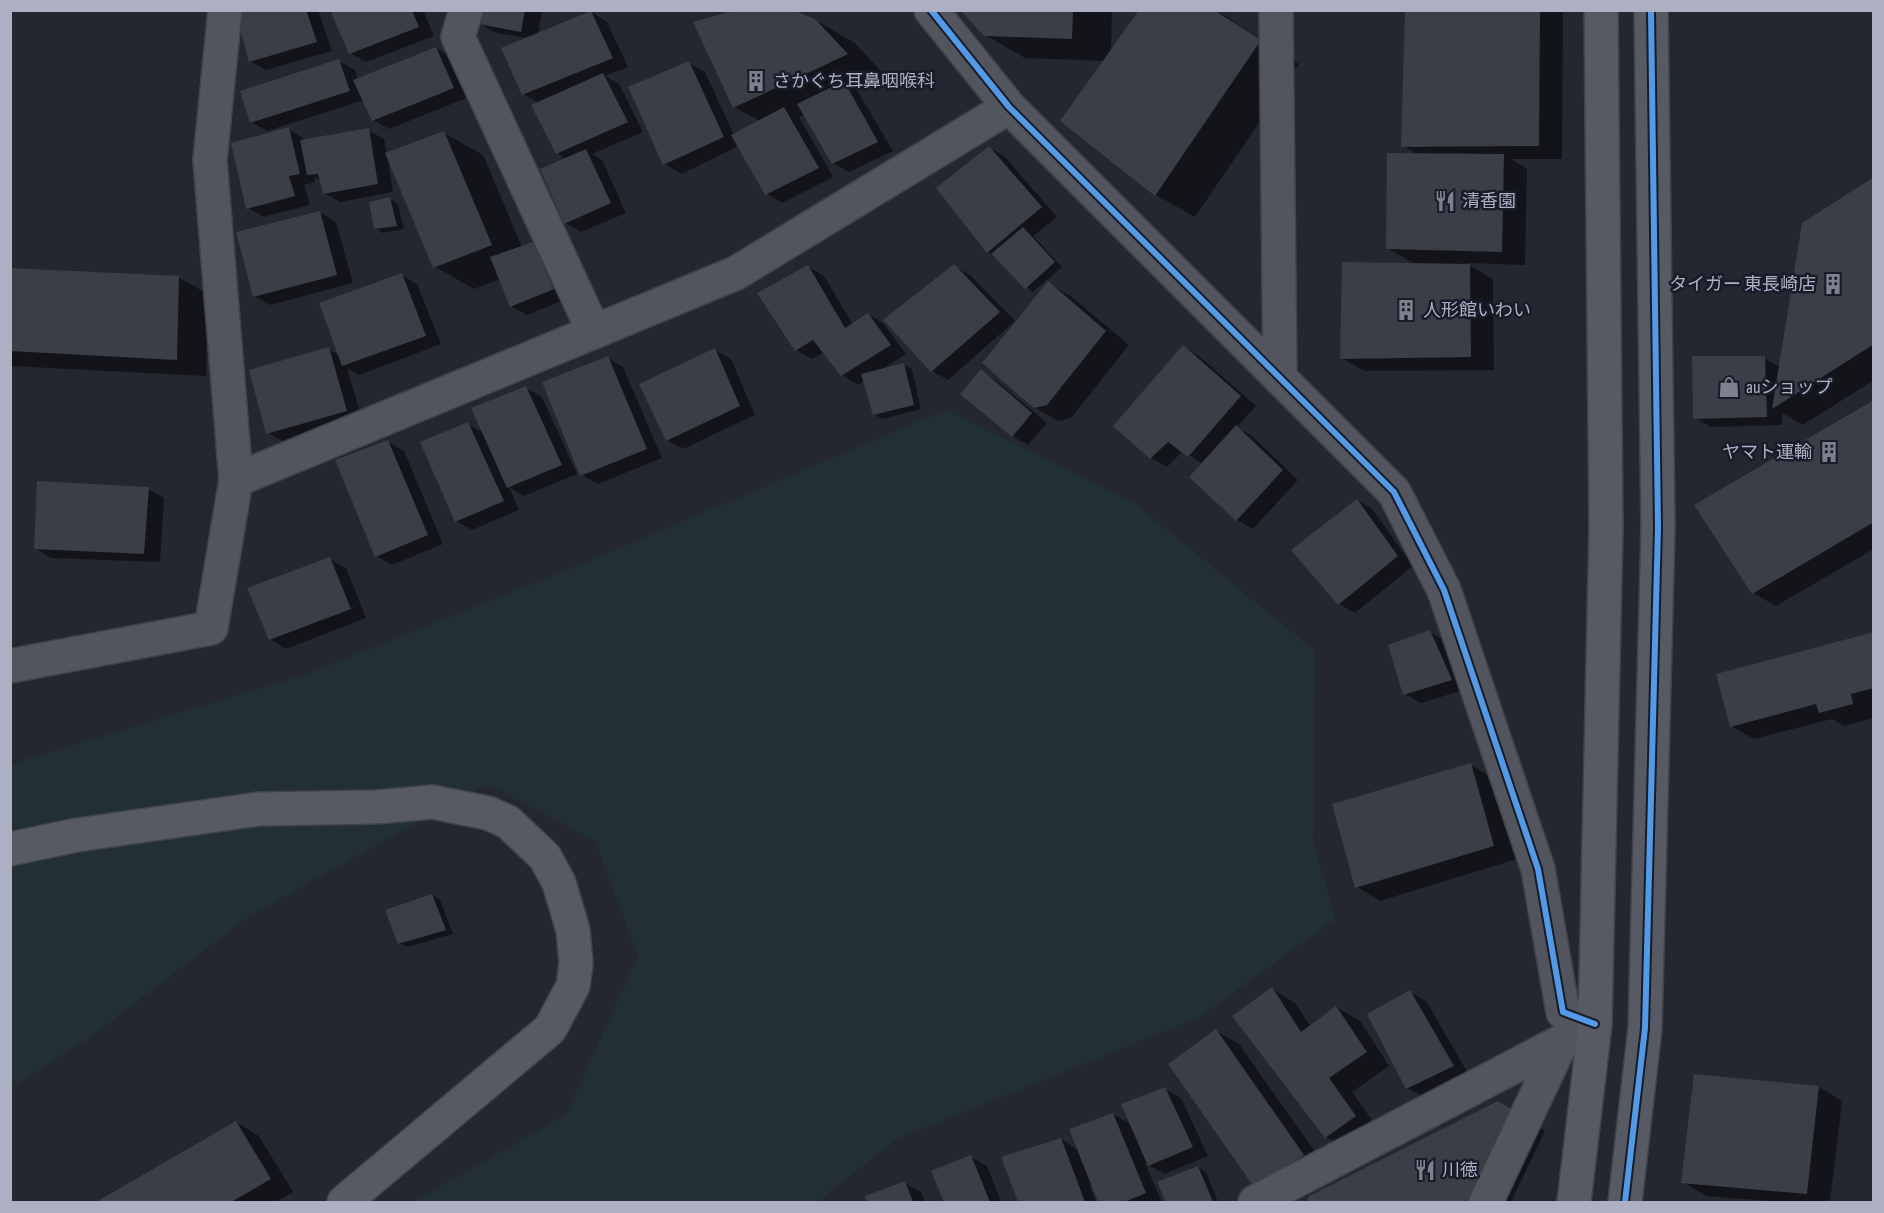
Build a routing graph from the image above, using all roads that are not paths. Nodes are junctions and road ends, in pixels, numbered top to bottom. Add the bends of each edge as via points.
1 (225, 10) edge
2 (466, 10) edge
3 (931, 10) edge
4 (1276, 10) edge
5 (1600, 10) edge
6 (1651, 10) edge
7 (1009, 106) junction
8 (594, 332) junction
9 (1280, 378) junction
10 (236, 480) junction
11 (10, 666) edge
12 (10, 849) edge
13 (1594, 1024) junction
14 (1562, 1041) junction
15 (344, 1203) edge
16 (1255, 1203) edge
17 (1486, 1203) edge
18 (1574, 1203) edge
19 (1625, 1203) edge

1 - 10 street via 210,160
2 - 8 street via 458,37
3 - 7 street
4 - 9 street
5 - 13 street via 1606,528
6 - 19 street via 1658,528 1645,1028
7 - 8 street via 736,273
7 - 9 street
8 - 10 street
9 - 13 street via 1394,492 1444,590 1539,869 1563,1012
10 - 11 street via 211,628
12 - 15 street via 77,835 259,809 432,802 488,813 508,822 545,857 559,883 573,930 576,963 573,986 550,1029
13 - 14 street
13 - 18 street
14 - 16 street
14 - 17 street

